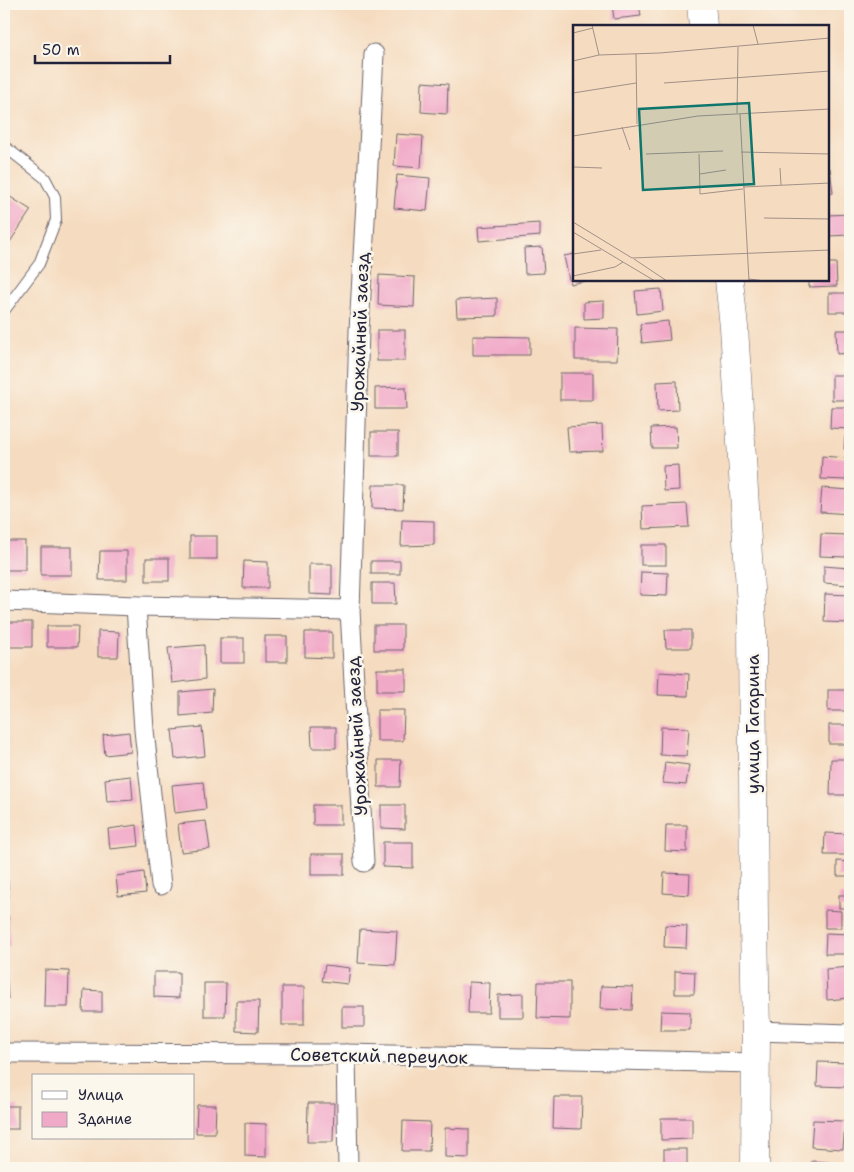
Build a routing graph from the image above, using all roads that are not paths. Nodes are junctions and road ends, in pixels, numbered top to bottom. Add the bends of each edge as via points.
1 (701, 4) edge
2 (703, 25) edge
3 (374, 54) dead end
4 (4, 146) edge
5 (729, 281) edge
6 (4, 311) edge
7 (4, 601) edge
8 (136, 606) junction
9 (350, 610) junction
10 (364, 862) dead end
11 (161, 886) dead end
12 (756, 1031) junction
13 (850, 1034) edge
14 (4, 1054) edge
15 (346, 1054) junction
16 (755, 1063) junction
17 (348, 1168) edge
18 (755, 1168) edge

1 - 2 main road
3 - 9 street, Урожайный заезд via 359,331
4 - 6 lane via 45,178 54,197 56,220 39,264
5 - 12 main road, улица Гагарина via 752,622
7 - 8 street
8 - 9 street
8 - 11 street via 144,730
9 - 10 street, Урожайный заезд
12 - 13 street
12 - 16 main road, улица Гагарина
14 - 15 street, Советский переулок
15 - 16 street, Советский переулок
15 - 17 street
16 - 18 main road, улица Гагарина

